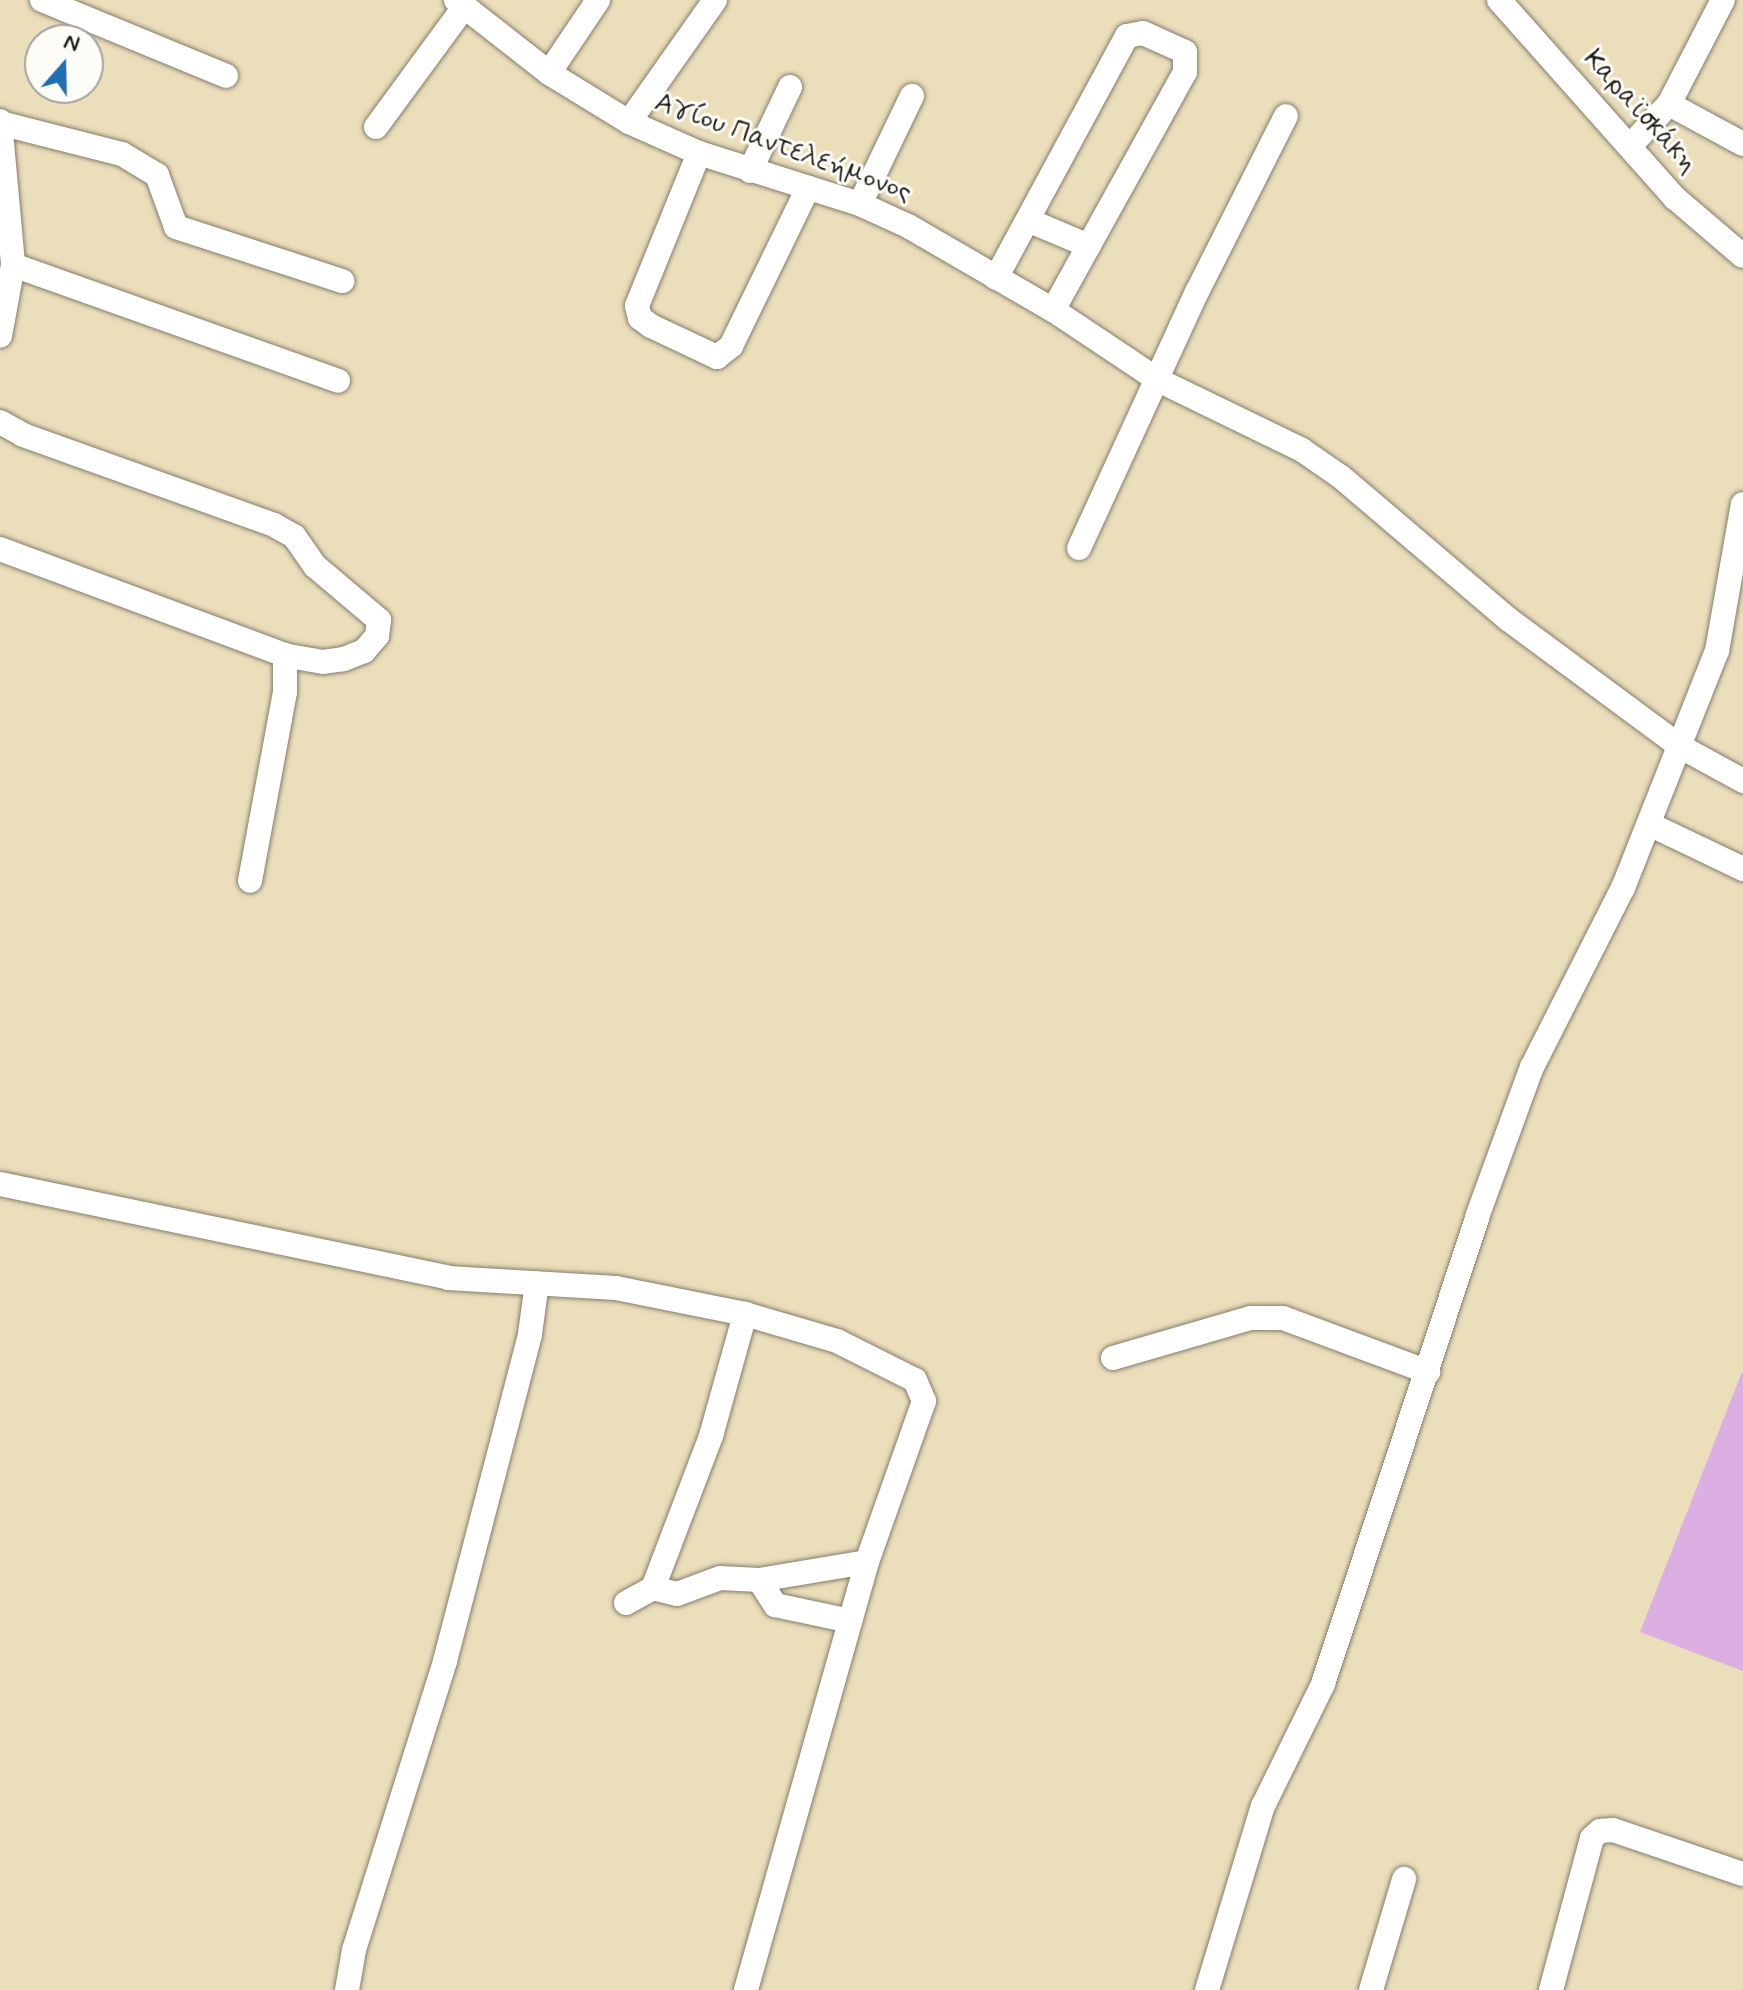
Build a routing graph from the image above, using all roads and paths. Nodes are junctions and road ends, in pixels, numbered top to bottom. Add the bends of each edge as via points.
1 (42, 0) edge
2 (598, 0) edge
3 (715, 0) edge
4 (1723, 0) edge
5 (1504, 2) edge
6 (460, 3) edge
7 (549, 73) junction
8 (226, 76) dead end
9 (790, 87) dead end
10 (912, 96) dead end
11 (1669, 104) junction
12 (1286, 116) dead end
13 (0, 122) edge
14 (629, 122) junction
15 (376, 127) dead end
16 (1743, 144) edge
17 (1631, 145) junction
18 (699, 153) junction
19 (750, 171) junction
20 (808, 188) junction
21 (4, 199) edge
22 (860, 204) junction
23 (1030, 221) junction
24 (1739, 244) edge
25 (1089, 246) junction
26 (13, 265) junction
27 (996, 278) junction
28 (342, 281) dead end
29 (1053, 310) junction
30 (0, 336) edge
31 (1158, 380) junction
32 (338, 381) dead end
33 (0, 422) edge
34 (1743, 504) edge
35 (1079, 548) dead end
36 (0, 549) edge
37 (285, 655) junction
38 (323, 662) junction
39 (285, 692) junction
40 (1681, 747) junction
41 (1743, 781) edge
42 (1649, 824) junction
43 (1743, 869) edge
44 (250, 881) dead end
45 (0, 1184) edge
46 (537, 1283) junction
47 (745, 1314) junction
48 (1113, 1358) dead end
49 (1428, 1372) junction
50 (867, 1562) junction
51 (759, 1580) junction
52 (653, 1588) junction
53 (626, 1603) dead end
54 (850, 1621) junction
55 (1743, 1874) edge
56 (1404, 1879) dead end
57 (347, 1990) edge
58 (746, 1990) edge
59 (1207, 1990) edge
60 (1371, 1990) edge
61 (1551, 1990) edge

1 - 8 street
2 - 7 street
3 - 14 street
4 - 11 street
5 - 17 street, Καραϊσκάκη
6 - 7 street, Αγίου Παντελεήμονος
6 - 15 street
7 - 14 street, Αγίου Παντελεήμονος
9 - 19 street
10 - 22 street
11 - 16 street
11 - 17 street
12 - 31 street
13 - 21 street
13 - 28 street via 122,154 157,175 176,227
14 - 18 street, Αγίου Παντελεήμονος
17 - 24 street, Καραϊσκάκη via 1675,198
18 - 19 street, Αγίου Παντελεήμονος
18 - 20 street via 637,306 640,318 651,326 717,357 731,346
19 - 20 street, Αγίου Παντελεήμονος
20 - 22 street, Αγίου Παντελεήμονος
21 - 26 street
22 - 27 street, Αγίου Παντελεήμονος
23 - 25 street
23 - 25 street via 1127,36 1143,33 1185,52 1185,72
23 - 27 street
25 - 29 street
26 - 30 street
26 - 32 street
27 - 29 street, Αγίου Παντελεήμονος
29 - 31 street, Αγίου Παντελεήμονος
31 - 35 street
31 - 40 street, Αγίου Παντελεήμονος via 1302,450 1341,477 1446,570
33 - 38 street via 294,536 315,566 379,620 377,636 364,651
34 - 40 street via 1720,640
36 - 37 street
37 - 38 street
37 - 39 street
38 - 39 street
39 - 44 street
40 - 41 street, Αγίου Παντελεήμονος
40 - 42 street
42 - 43 street
42 - 49 street via 1596,947 1532,1067
45 - 46 street via 448,1278
46 - 47 street via 616,1288
46 - 57 street via 530,1334 445,1661 354,1950
47 - 50 street via 837,1341 921,1387 924,1401
47 - 52 street via 711,1436
48 - 49 street via 1251,1318 1283,1318
49 - 59 street via 1323,1684 1263,1806
50 - 51 street
50 - 54 street
51 - 52 street via 720,1578 677,1594
51 - 54 street via 775,1605
52 - 53 street
54 - 58 street
55 - 61 street via 1613,1830 1600,1831 1592,1838
56 - 60 street

